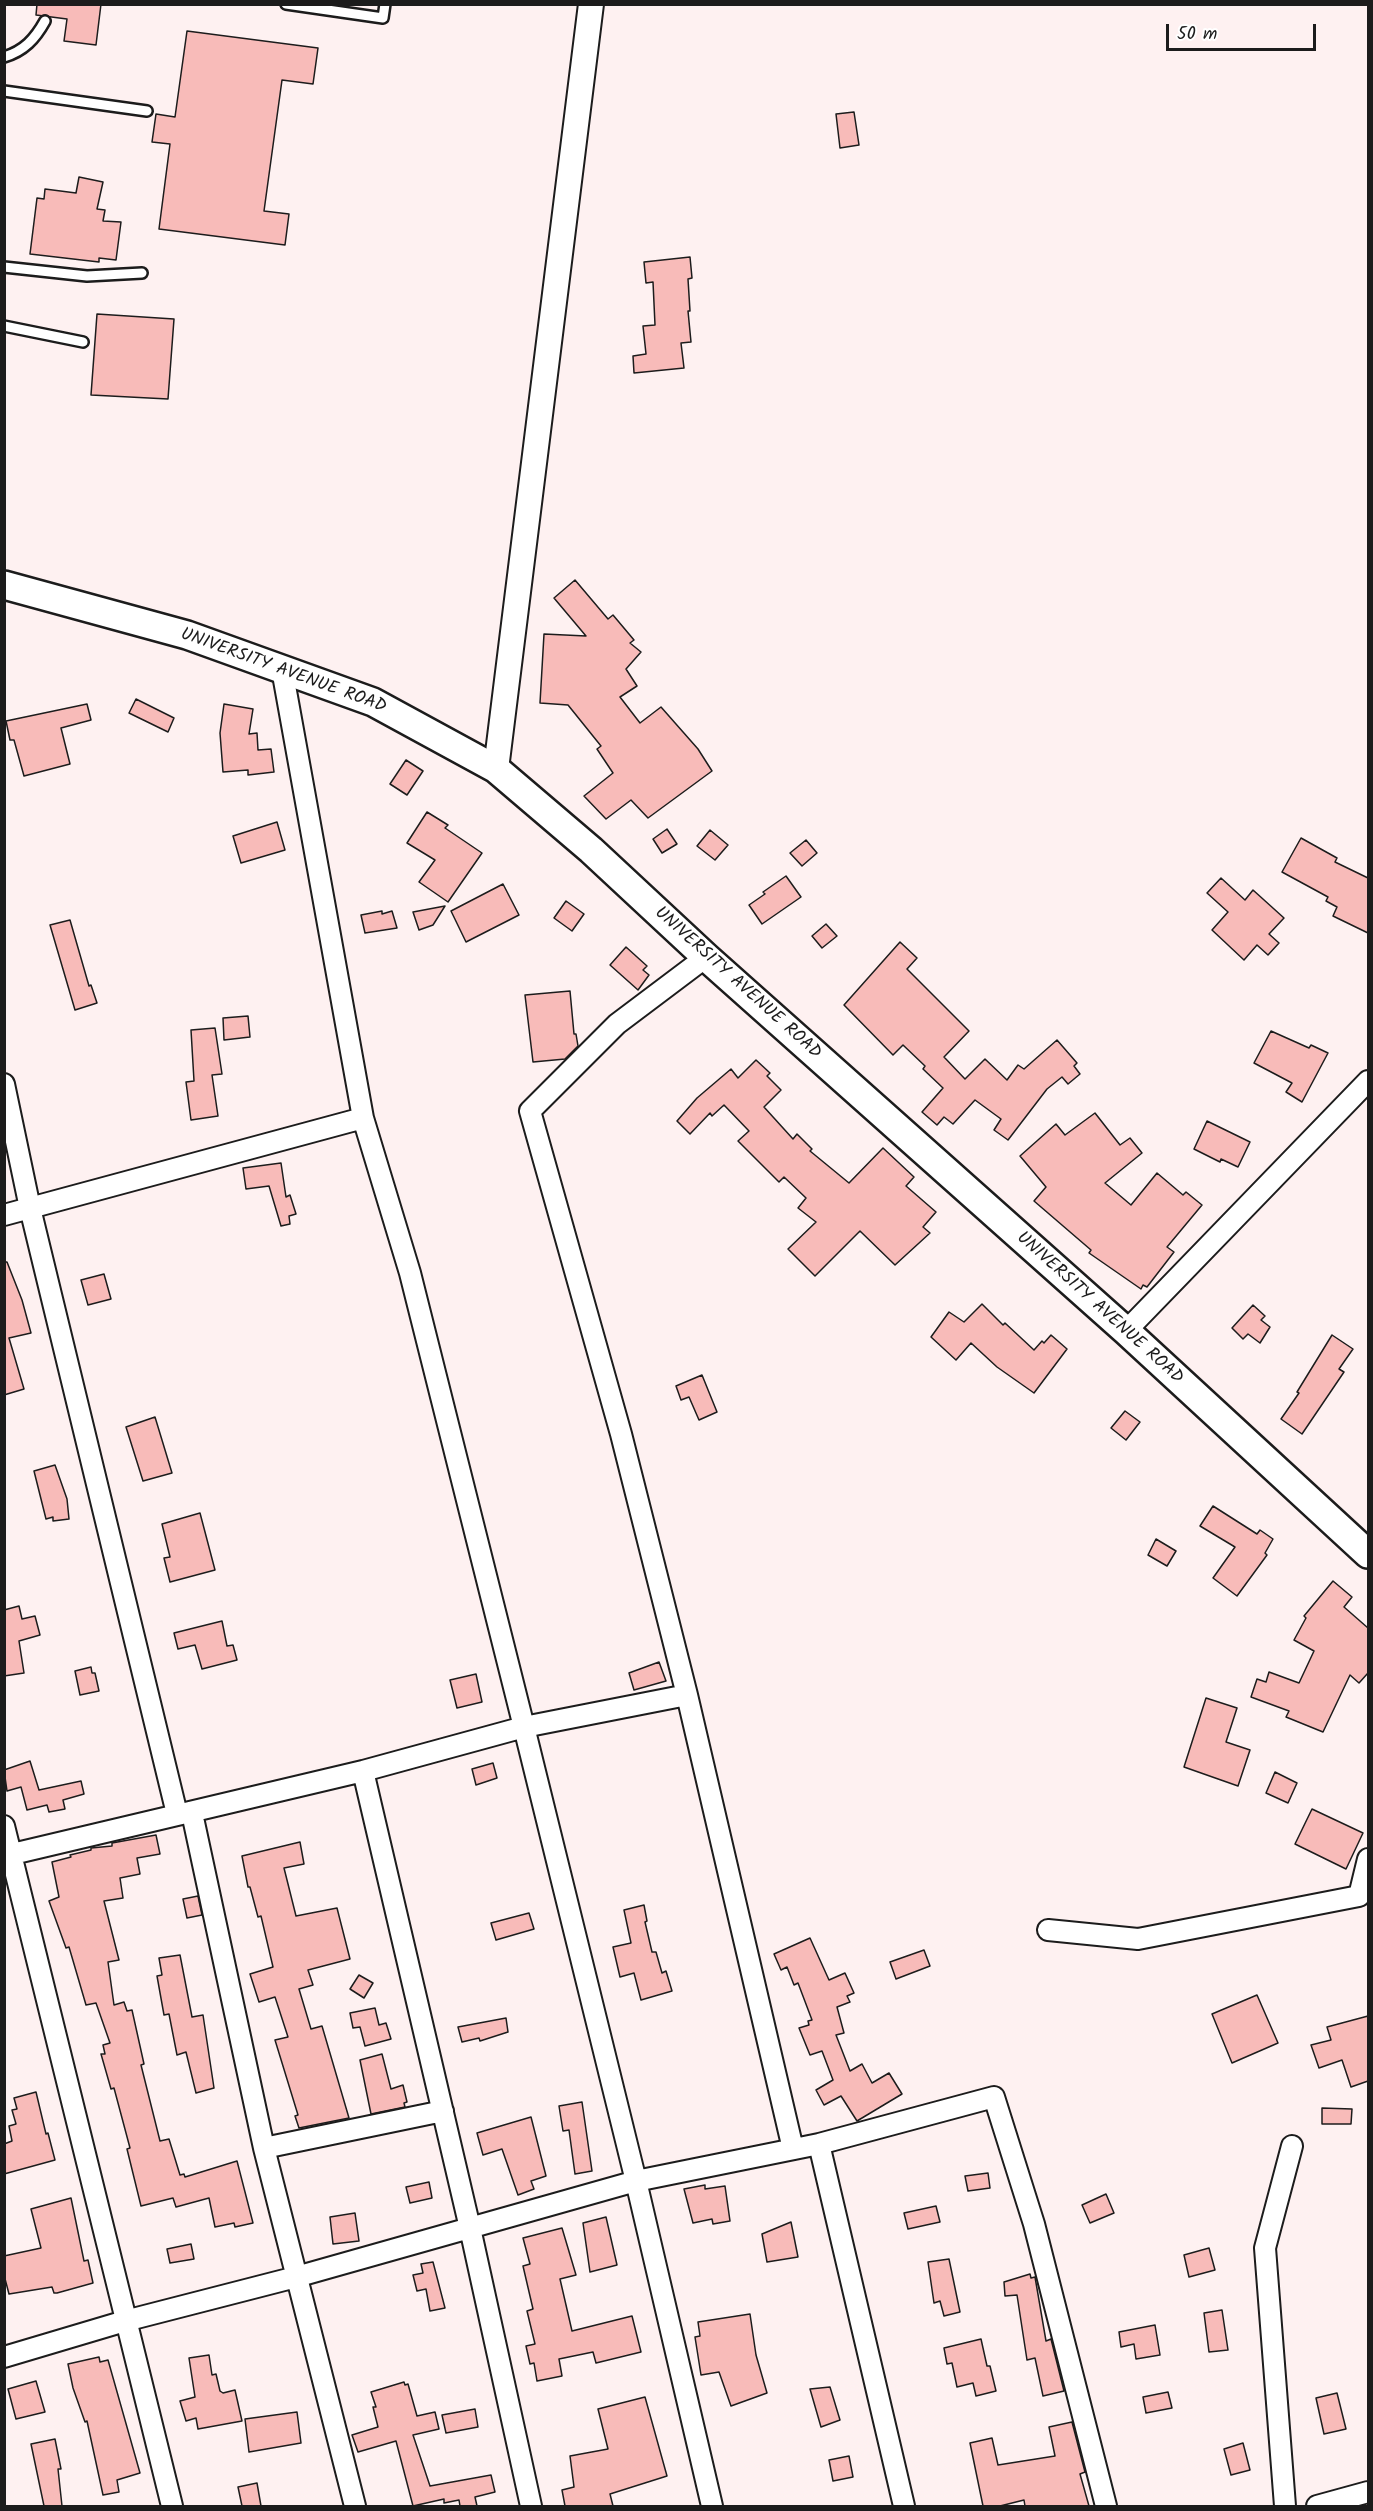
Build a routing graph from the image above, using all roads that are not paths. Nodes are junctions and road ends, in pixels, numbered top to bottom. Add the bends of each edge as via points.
1 (286, 4) edge
2 (385, 4) edge
3 (591, 4) edge
4 (45, 21) dead end
5 (4, 57) edge
6 (4, 91) edge
7 (147, 111) dead end
8 (4, 267) edge
9 (142, 273) dead end
10 (4, 326) edge
11 (82, 342) dead end
12 (4, 585) edge
13 (282, 669) junction
14 (496, 769) junction
15 (706, 957) junction
16 (1368, 1081) edge
17 (4, 1084) edge
18 (363, 1118) junction
19 (30, 1208) junction
20 (4, 1215) edge
21 (1126, 1331) junction
22 (1368, 1554) edge
23 (687, 1695) junction
24 (524, 1727) junction
25 (363, 1771) junction
26 (184, 1814) junction
27 (4, 1826) edge
28 (8, 1855) edge
29 (1368, 1858) edge
30 (1048, 1930) dead end
31 (443, 2111) junction
32 (819, 2144) junction
33 (1292, 2146) dead end
34 (264, 2148) junction
35 (793, 2149) junction
36 (636, 2181) junction
37 (470, 2228) junction
38 (296, 2277) junction
39 (125, 2320) junction
40 (4, 2356) edge
41 (1368, 2492) edge
42 (172, 2506) edge
43 (355, 2506) edge
44 (531, 2506) edge
45 (712, 2506) edge
46 (904, 2506) edge
47 (1106, 2506) edge
48 (1286, 2506) edge
49 (1317, 2506) edge

1 - 2 lane via 383,18
3 - 14 street
4 - 5 lane via 19,52
6 - 7 lane
8 - 9 lane via 87,276
10 - 11 lane
12 - 13 main road, UNIVERSITY AVENUE ROAD via 187,635
13 - 14 main road, UNIVERSITY AVENUE ROAD via 373,702
13 - 18 street
14 - 15 main road, UNIVERSITY AVENUE ROAD via 591,850
15 - 21 main road, UNIVERSITY AVENUE ROAD
15 - 23 street via 617,1024 530,1111 621,1434
16 - 21 street
17 - 19 street
18 - 19 street
18 - 24 street via 410,1274
19 - 20 street
19 - 26 street
21 - 22 main road, UNIVERSITY AVENUE ROAD
23 - 24 street
23 - 35 street
24 - 25 street
24 - 36 street
25 - 26 street
25 - 31 street
26 - 28 street
26 - 34 street
27 - 28 street
28 - 39 street
29 - 30 street via 1359,1896 1138,1939
31 - 34 street
31 - 37 street
32 - 35 street
32 - 46 street
32 - 47 street via 994,2097 1034,2224
33 - 48 street via 1265,2248
34 - 38 street
35 - 36 street
36 - 37 street
36 - 45 street
37 - 38 street
37 - 44 street
38 - 39 street
38 - 43 street
39 - 40 street
39 - 42 street
41 - 49 street

